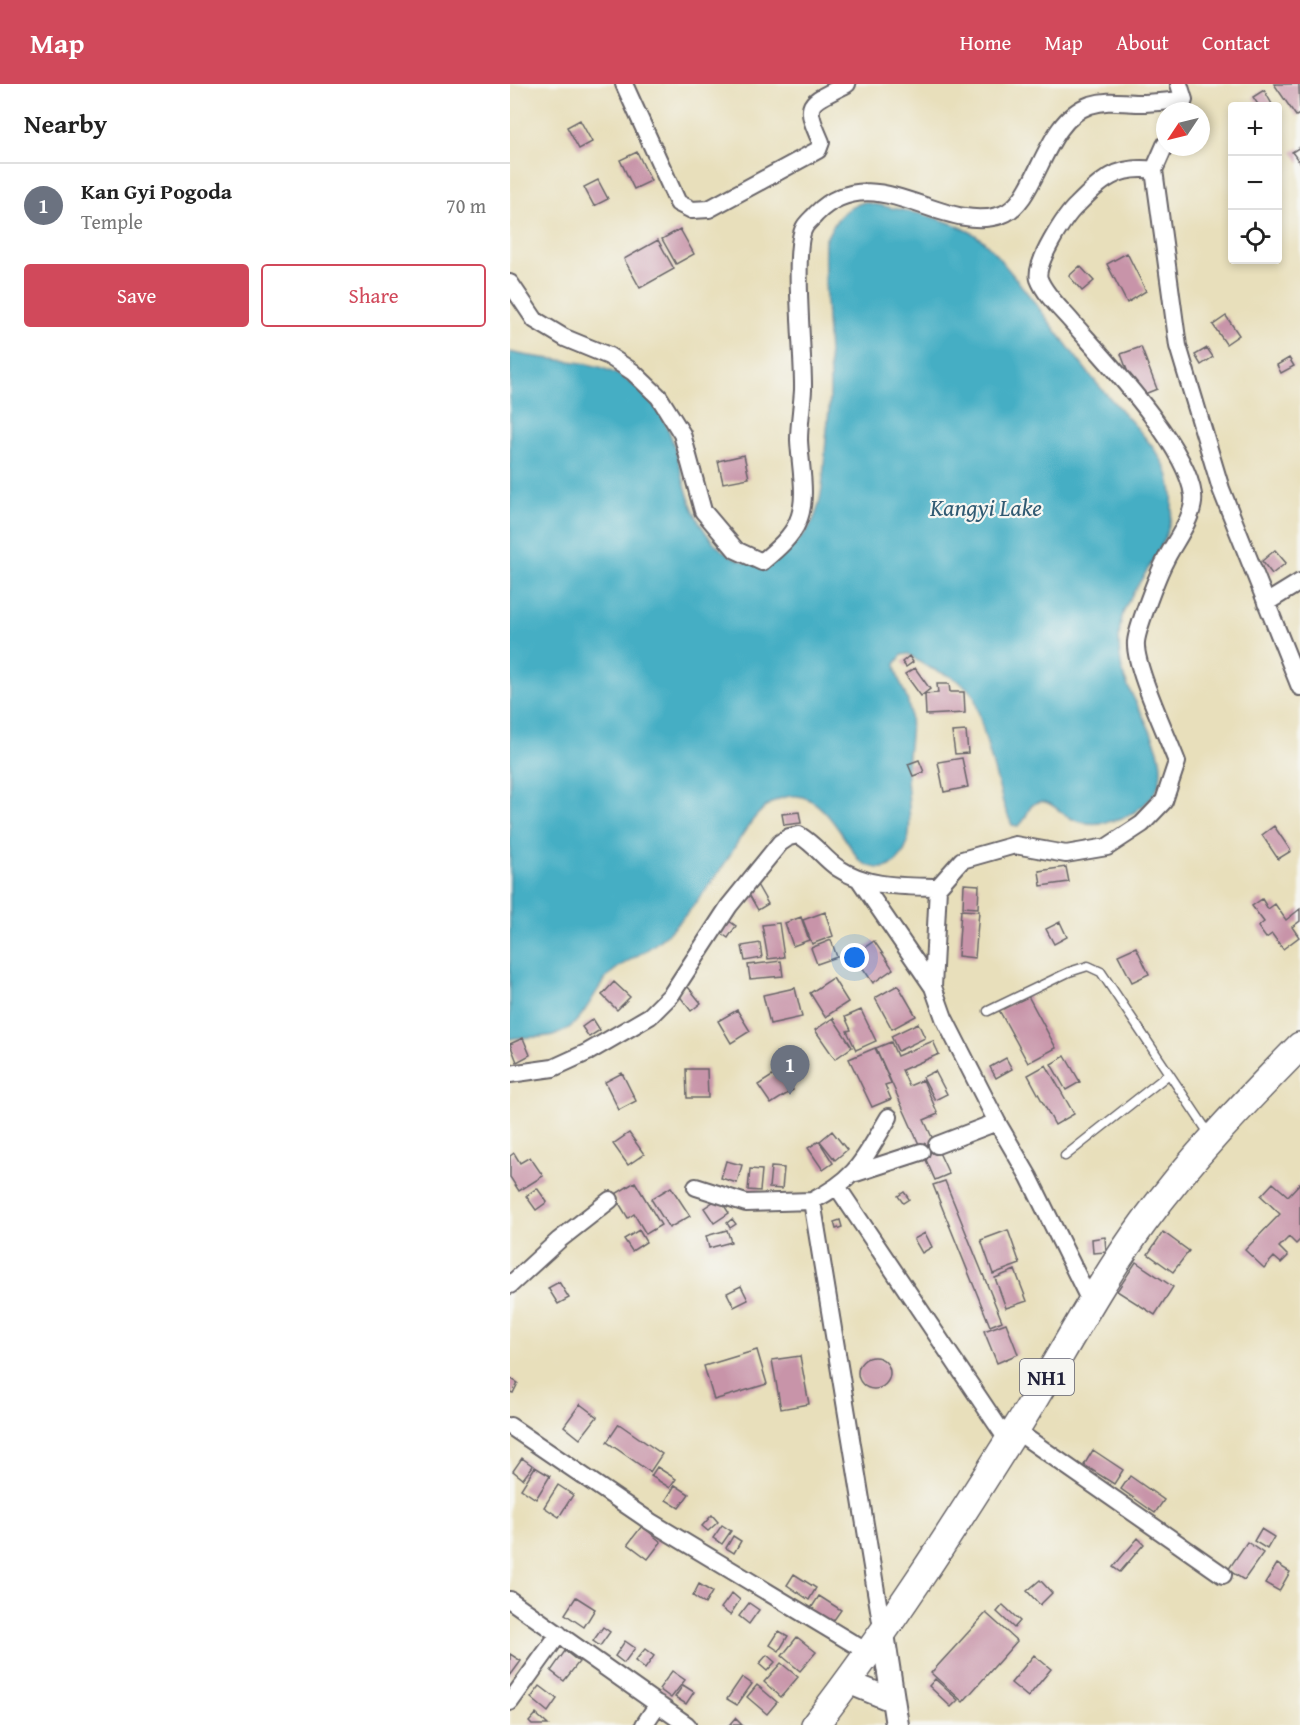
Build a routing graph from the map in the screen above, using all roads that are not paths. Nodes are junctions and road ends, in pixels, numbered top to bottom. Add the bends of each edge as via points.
1 (624, 84) edge
2 (847, 84) edge
3 (1181, 98) edge
4 (1160, 156) edge
5 (1154, 170) junction
6 (510, 283) edge
7 (1300, 582) edge
8 (1266, 603) junction
9 (1300, 687) edge
10 (859, 879) junction
11 (938, 887) junction
12 (933, 987) junction
13 (988, 1011) dead end
14 (1300, 1046) edge
15 (510, 1074) edge
16 (1169, 1074) junction
17 (889, 1117) dead end
18 (997, 1122) junction
19 (1212, 1138) junction
20 (937, 1145) dead end
21 (921, 1152) dead end
22 (1065, 1155) dead end
23 (856, 1173) junction
24 (696, 1187) dead end
25 (838, 1188) junction
26 (610, 1200) dead end
27 (812, 1201) junction
28 (510, 1285) edge
29 (1091, 1303) junction
30 (510, 1426) edge
31 (1012, 1435) junction
32 (1223, 1575) dead end
33 (510, 1600) edge
34 (559, 1634) junction
35 (876, 1643) junction
36 (848, 1682) junction
37 (892, 1700) junction
38 (510, 1702) edge
39 (658, 1704) junction
40 (644, 1725) edge
41 (687, 1725) edge
42 (815, 1725) edge
43 (897, 1725) edge

1 - 2 street via 678,203 692,210 710,209 819,150 821,142 810,107
3 - 6 street via 1137,103 1112,99 1080,111 1048,146 1022,198 1004,215 983,219 871,191 839,198 803,228 799,266 802,494 798,521 762,562 736,550 704,511 682,434 659,397 609,356 565,338 535,320
4 - 5 street
5 - 8 street via 1178,346 1221,489
5 - 11 street via 1134,167 1104,178 1073,208 1040,261 1039,279 1135,396 1188,474 1194,498 1181,536 1165,560 1136,643 1144,680 1177,762 1164,801 1142,824 1107,847 1066,854 1015,846 962,860
7 - 8 street
8 - 9 street
10 - 11 street via 880,885
10 - 12 street
10 - 15 street via 836,867 808,840 799,835 789,837 729,906 671,995 650,1016 553,1068
11 - 12 street
12 - 18 street via 944,1018
13 - 16 lane via 1088,966 1101,972
14 - 19 highway, NH1
16 - 19 lane
16 - 22 lane
17 - 23 street
18 - 20 street
18 - 29 street via 1029,1177
19 - 29 highway, NH1 via 1143,1223
21 - 23 street
23 - 25 street
24 - 27 street via 746,1203
25 - 27 street
25 - 31 street
26 - 28 street
27 - 35 street
29 - 31 highway, NH1
30 - 35 street via 651,1522
31 - 32 street
31 - 35 highway, NH1
33 - 34 street
34 - 38 street
34 - 39 street
35 - 36 highway, NH1
35 - 37 main road
36 - 37 main road
36 - 42 highway, NH1
37 - 43 main road
39 - 40 street
39 - 41 street

